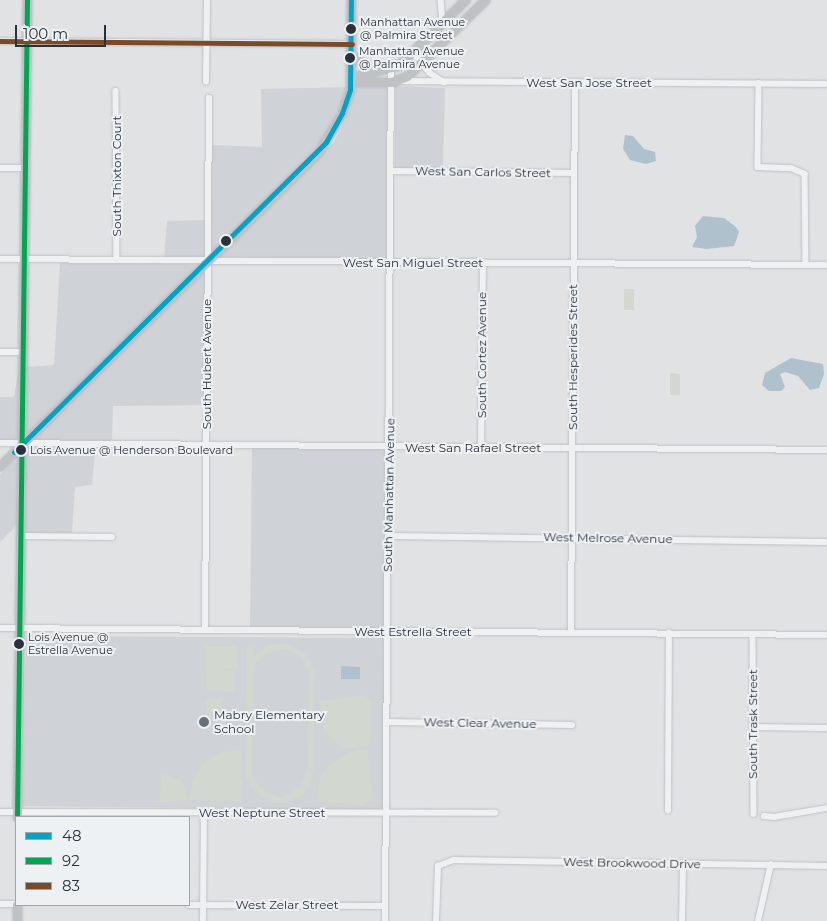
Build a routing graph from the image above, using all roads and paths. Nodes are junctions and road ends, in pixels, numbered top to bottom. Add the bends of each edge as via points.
1 (27, 0) edge
2 (207, 0) edge
3 (352, 0) edge
4 (441, 0) edge
5 (465, 0) edge
6 (485, 0) edge
7 (443, 22) junction
8 (0, 41) edge
9 (26, 41) junction
10 (206, 43) junction
11 (352, 44) junction
12 (412, 52) junction
13 (352, 55) junction
14 (423, 64) junction
15 (391, 68) junction
16 (206, 82) dead end
17 (351, 82) junction
18 (394, 82) junction
19 (444, 82) junction
20 (575, 83) junction
21 (759, 84) junction
22 (827, 84) edge
23 (116, 91) dead end
24 (209, 98) dead end
25 (0, 168) edge
26 (25, 168) junction
27 (392, 171) junction
28 (574, 173) junction
29 (0, 259) edge
30 (25, 260) junction
31 (117, 260) junction
32 (208, 261) junction
33 (391, 263) junction
34 (483, 263) junction
35 (574, 264) junction
36 (806, 265) junction
37 (827, 265) edge
38 (0, 352) edge
39 (23, 352) junction
40 (23, 443) junction
41 (0, 444) edge
42 (207, 446) junction
43 (390, 447) junction
44 (481, 448) junction
45 (572, 448) junction
46 (827, 450) edge
47 (0, 466) edge
48 (22, 536) junction
49 (389, 536) junction
50 (112, 537) dead end
51 (572, 537) junction
52 (827, 542) edge
53 (0, 628) edge
54 (21, 628) junction
55 (205, 630) junction
56 (571, 632) junction
57 (387, 633) junction
58 (669, 633) junction
59 (753, 634) junction
60 (827, 635) edge
61 (388, 722) junction
62 (572, 725) dead end
63 (753, 727) junction
64 (827, 728) edge
65 (827, 808) edge
66 (668, 811) dead end
67 (0, 812) edge
68 (204, 813) junction
69 (387, 813) junction
70 (495, 813) dead end
71 (754, 814) dead end
72 (17, 815) edge
73 (764, 816) dead end
74 (683, 864) junction
75 (771, 864) junction
76 (827, 866) edge
77 (0, 904) edge
78 (15, 904) edge
79 (190, 904) edge
80 (203, 905) junction
81 (17, 906) edge
82 (385, 906) junction
83 (17, 921) edge
84 (203, 921) edge
85 (385, 921) edge
86 (436, 921) edge
87 (682, 921) edge
88 (758, 921) edge

1 - 9 street
2 - 10 street
3 - 11 street
4 - 7 street
5 - 7 street
6 - 14 street
7 - 12 street
8 - 9 street
9 - 10 street
9 - 26 street
10 - 11 street
10 - 16 street
11 - 13 street
12 - 14 street
12 - 15 street
13 - 15 street via 364,65
13 - 17 street
14 - 18 street
14 - 19 street
15 - 17 street via 360,75
15 - 18 street, South Manhattan Avenue
17 - 18 street, West San Jose Street
17 - 32 street via 342,113 319,151
18 - 19 street, West San Jose Street
18 - 27 street, South Manhattan Avenue
19 - 20 street, West San Jose Street
20 - 21 street, West San Jose Street
20 - 28 street, South Hesperides Street
21 - 22 street, West San Jose Street
21 - 36 street via 758,167 791,168 805,174
23 - 31 street, South Thixton Court
24 - 32 street, South Hubert Avenue
25 - 26 street
26 - 30 street
27 - 28 street, West San Carlos Street
27 - 33 street, South Manhattan Avenue
28 - 35 street, South Hesperides Street
29 - 30 street, West San Miguel Street
30 - 31 street, West San Miguel Street
30 - 39 street
31 - 32 street, West San Miguel Street
32 - 33 street, West San Miguel Street
32 - 40 street
32 - 42 street, South Hubert Avenue
33 - 34 street, West San Miguel Street
33 - 43 street, South Manhattan Avenue
34 - 35 street, West San Miguel Street
34 - 44 street, South Cortez Avenue
35 - 36 street, West San Miguel Street
35 - 45 street, South Hesperides Street
36 - 37 street, West San Miguel Street
38 - 39 street
39 - 40 street
40 - 41 street, West San Rafael Street
40 - 42 street, West San Rafael Street
40 - 47 street
40 - 48 street
42 - 43 street, West San Rafael Street
42 - 55 street, South Hubert Avenue
43 - 44 street, West San Rafael Street
43 - 49 street, South Manhattan Avenue
44 - 45 street, West San Rafael Street
45 - 46 street, West San Rafael Street
45 - 51 street, South Hesperides Street
48 - 50 street
48 - 54 street
49 - 51 street, West Melrose Avenue
49 - 57 street, South Manhattan Avenue
51 - 52 street, West Melrose Avenue
51 - 56 street, South Hesperides Street
53 - 54 street, West Estrella Street
54 - 55 street, West Estrella Street
54 - 72 street
55 - 57 street, West Estrella Street
56 - 57 street, West Estrella Street
56 - 58 street, West Estrella Street
57 - 61 street, South Manhattan Avenue
58 - 59 street, West Estrella Street
58 - 66 street
59 - 60 street, West Estrella Street
59 - 63 street, South Trask Street
61 - 62 street, West Clear Avenue
61 - 69 street, South Manhattan Avenue
63 - 64 street
63 - 71 street, South Trask Street
65 - 73 street
67 - 72 street, West Neptune Street
68 - 69 street, West Neptune Street
68 - 72 street, West Neptune Street
68 - 80 street
69 - 70 street, West Neptune Street
69 - 82 street, South Manhattan Avenue
74 - 75 street, West Brookwood Drive
74 - 86 street, West Brookwood Drive via 454,860 438,866
74 - 87 street
75 - 76 street, West Brookwood Drive
75 - 88 street
77 - 78 street
79 - 80 street, West Zelar Street
80 - 82 street, West Zelar Street
80 - 84 street
81 - 83 street
82 - 85 street, South Manhattan Avenue

